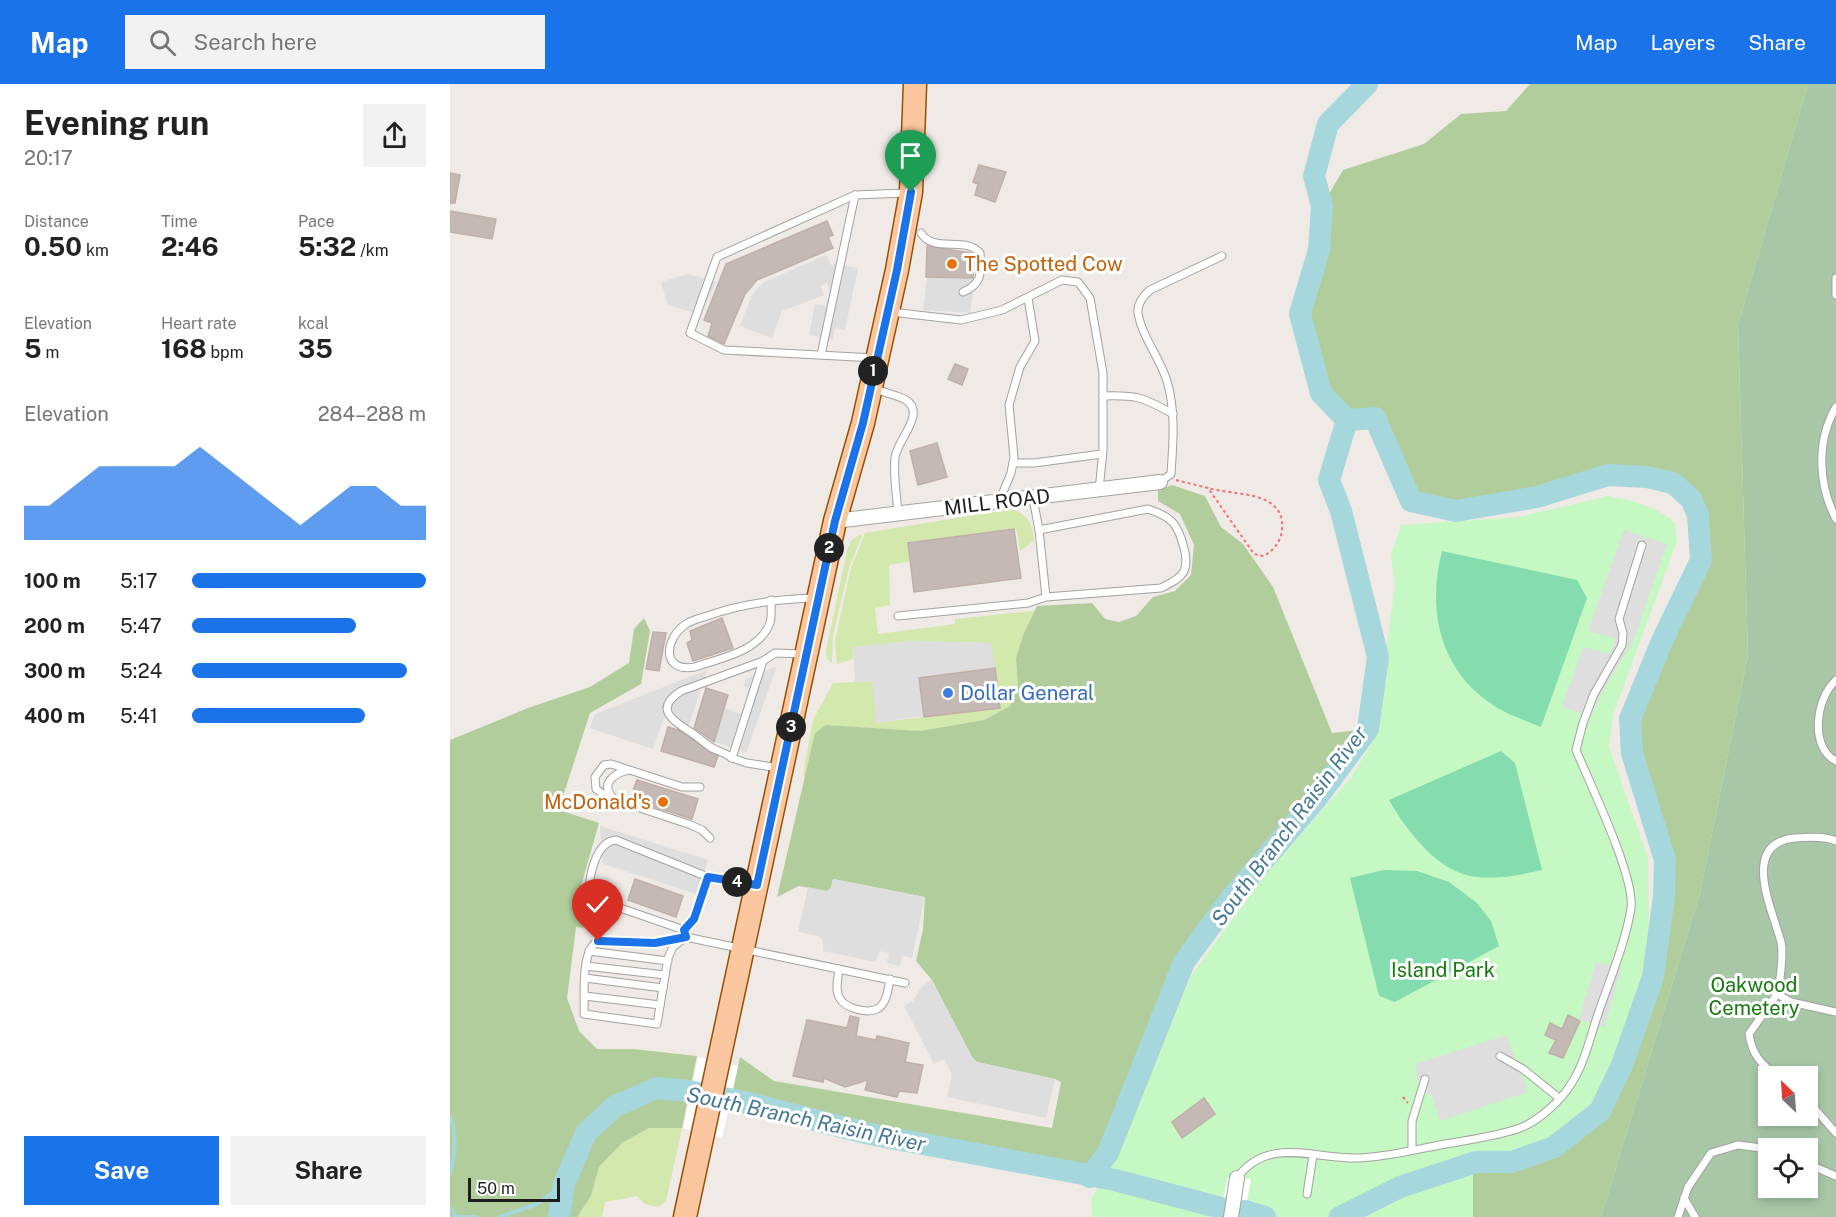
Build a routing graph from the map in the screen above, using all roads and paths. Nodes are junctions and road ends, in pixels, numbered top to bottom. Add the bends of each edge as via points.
1 (915, 84) edge
2 (911, 192) junction
3 (855, 195) junction
4 (921, 233) dead end
5 (1222, 256) dead end
6 (1836, 278) edge
7 (963, 292) dead end
8 (1836, 295) edge
9 (1028, 297) junction
10 (887, 312) junction
11 (821, 355) junction
12 (876, 358) junction
13 (870, 387) junction
14 (1103, 396) junction
15 (1836, 407) edge
16 (1173, 414) junction
17 (1102, 454) junction
18 (1013, 463) junction
19 (1164, 479) junction
20 (1208, 489) junction
21 (1100, 490) junction
22 (1033, 498) junction
23 (999, 502) junction
24 (898, 514) junction
25 (1836, 519) edge
26 (835, 521) junction
27 (1039, 530) junction
28 (1642, 545) dead end
29 (1046, 597) junction
30 (818, 598) junction
31 (771, 600) junction
32 (898, 616) dead end
33 (806, 654) junction
34 (763, 661) junction
35 (1836, 680) edge
36 (732, 758) junction
37 (1836, 761) edge
38 (782, 768) junction
39 (631, 769) junction
40 (700, 787) dead end
41 (616, 801) junction
42 (710, 838) dead end
43 (1836, 841) edge
44 (708, 877) junction
45 (757, 885) junction
46 (685, 934) junction
47 (742, 950) junction
48 (589, 951) junction
49 (668, 961) junction
50 (586, 966) junction
51 (839, 969) junction
52 (665, 975) junction
53 (585, 978) junction
54 (890, 980) junction
55 (905, 982) dead end
56 (663, 988) junction
57 (1777, 994) junction
58 (585, 996) junction
59 (660, 1005) junction
60 (1836, 1012) edge
61 (1500, 1056) dead end
62 (1762, 1066) edge
63 (1425, 1079) dead end
64 (1559, 1098) junction
65 (1818, 1112) edge
66 (1836, 1133) edge
67 (1758, 1148) edge
68 (1412, 1150) junction
69 (1313, 1155) junction
70 (1818, 1168) edge
71 (1836, 1176) edge
72 (1238, 1178) joint
73 (1307, 1194) dead end
74 (1684, 1198) junction
75 (685, 1217) edge
76 (1231, 1217) edge
77 (1678, 1217) edge
78 (1695, 1217) edge

1 - 2 main road
2 - 3 lane
2 - 10 main road
3 - 11 lane
3 - 11 lane via 717,257 690,333 724,350
4 - 7 lane via 934,244 957,244 976,248 980,253 979,281
5 - 16 lane via 1150,290 1137,310 1167,381
6 - 8 lane
9 - 10 lane via 1002,310 961,320
9 - 14 lane via 1062,280 1078,282 1090,298 1100,349
9 - 18 lane via 1035,341 1020,367 1009,405
10 - 12 main road
11 - 12 lane
12 - 13 main road
13 - 24 lane via 907,401 913,410 914,417 898,442 895,458
13 - 26 main road
14 - 16 lane via 1134,395
14 - 17 lane
15 - 25 lane via 1824,434 1821,459 1824,487
16 - 19 lane via 1171,474
17 - 18 lane
17 - 21 lane
18 - 23 lane
19 - 20 path
19 - 21 street, MILL ROAD
20 - 20 path via 1254,554 1270,553 1282,532 1274,506 1250,494
21 - 22 street, MILL ROAD
22 - 23 street, MILL ROAD
22 - 27 lane
23 - 24 street, MILL ROAD
24 - 26 street, MILL ROAD
26 - 30 main road
27 - 29 lane
27 - 29 lane via 1148,509 1165,515 1179,529 1186,553 1184,571 1161,588
28 - 64 lane via 1619,619 1622,645 1594,694 1576,750 1621,858 1631,907 1587,1048 1571,1084
29 - 32 lane via 1028,603
30 - 31 lane
30 - 33 main road
31 - 31 lane via 730,607 687,622 671,640 672,660 685,669 755,644 771,621
33 - 34 lane via 775,653
33 - 38 main road
34 - 36 lane
34 - 36 lane via 681,691 671,697 667,706 674,722
35 - 37 lane via 1822,703 1817,729 1821,744
36 - 38 lane
38 - 45 main road
39 - 40 lane via 682,787
39 - 41 lane via 616,774 607,785
39 - 41 lane via 604,765 595,777 596,789
41 - 42 lane via 691,825
43 - 57 lane via 1789,838 1767,852 1763,872 1766,899 1781,944
44 - 45 lane
44 - 46 lane
44 - 46 lane via 616,840 600,849 589,894
45 - 47 main road
46 - 47 lane
46 - 48 lane via 655,943 598,941
46 - 49 lane via 673,947
47 - 51 lane
47 - 75 main road
48 - 49 lane
48 - 50 lane
49 - 52 lane
50 - 52 lane
50 - 53 lane
51 - 54 lane
51 - 54 lane via 839,999 850,1007 867,1011 878,1009
52 - 56 lane
53 - 56 lane
53 - 58 lane
54 - 55 lane
56 - 59 lane
57 - 60 lane via 1791,1002
57 - 62 lane via 1749,1034 1751,1048
58 - 59 lane
58 - 59 lane via 584,1014 657,1024
61 - 64 lane
63 - 68 lane via 1412,1121
64 - 68 lane via 1522,1127
65 - 66 lane
67 - 74 lane via 1738,1145 1711,1153
68 - 69 lane via 1360,1158
69 - 72 lane via 1265,1155 1247,1164
69 - 73 lane
70 - 71 lane
72 - 76 street
74 - 77 lane
74 - 78 lane

